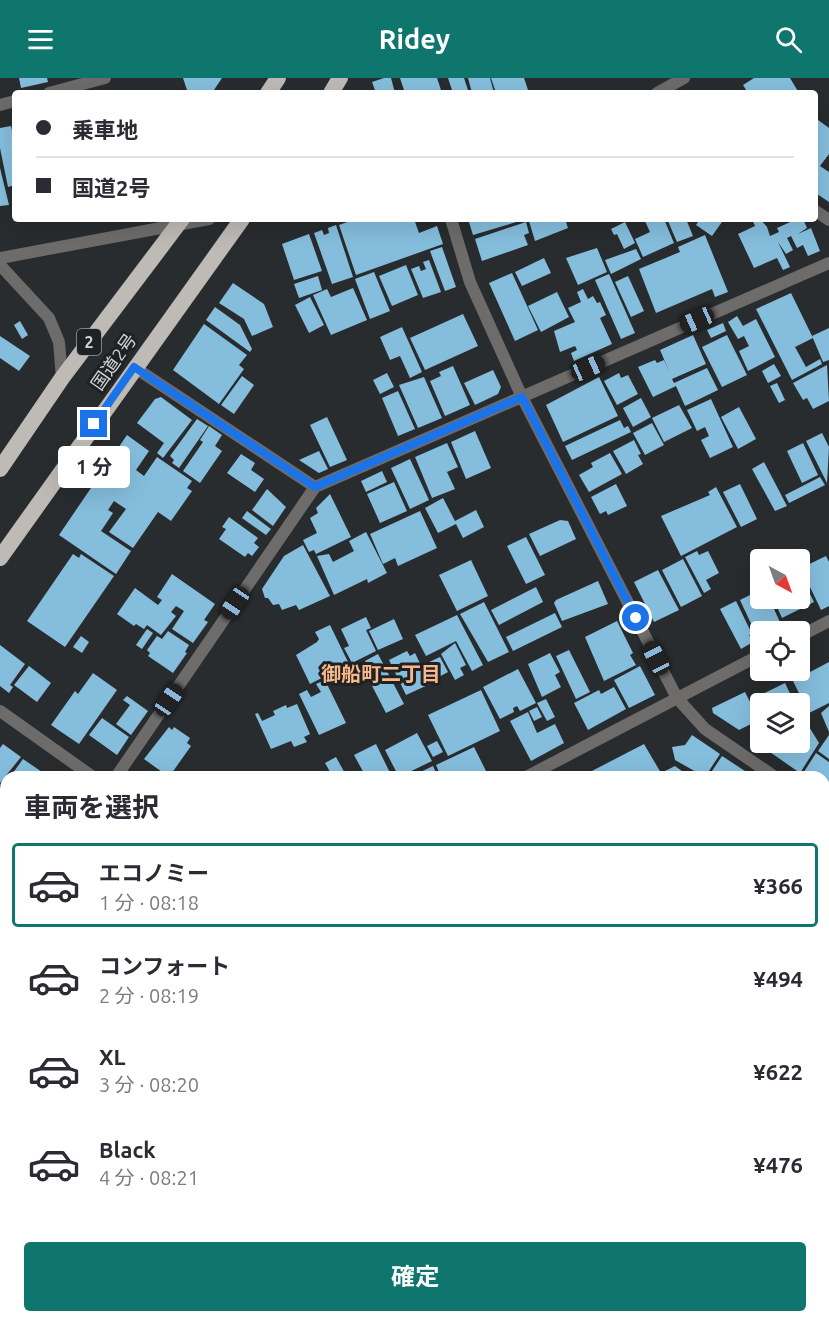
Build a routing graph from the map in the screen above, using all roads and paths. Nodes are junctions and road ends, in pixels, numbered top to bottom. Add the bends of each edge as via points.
1 (105, 78) edge
2 (684, 78) edge
3 (60, 90) edge
4 (665, 90) edge
5 (240, 222) edge
6 (452, 222) edge
7 (180, 223) edge
8 (0, 258) edge
9 (829, 263) edge
10 (0, 265) edge
11 (134, 367) junction
12 (62, 378) junction
13 (522, 397) junction
14 (0, 469) edge
15 (315, 487) junction
16 (0, 558) edge
17 (829, 621) edge
18 (810, 631) edge
19 (750, 661) edge
20 (677, 698) junction
21 (0, 711) edge
22 (85, 771) edge
23 (120, 771) edge
24 (537, 771) edge
25 (766, 771) edge

1 - 3 street
2 - 4 street
5 - 11 highway, 国道2号
6 - 13 street via 470,282
7 - 8 street
7 - 12 highway, 国道2号 / 2
9 - 13 street
10 - 12 street via 49,318 59,342
11 - 15 street
11 - 16 highway, 国道2号
12 - 14 highway, 国道2号 / 2
13 - 15 street
13 - 20 street
15 - 23 street
17 - 18 street
19 - 20 street
20 - 24 street
20 - 25 street via 705,729
21 - 22 street

